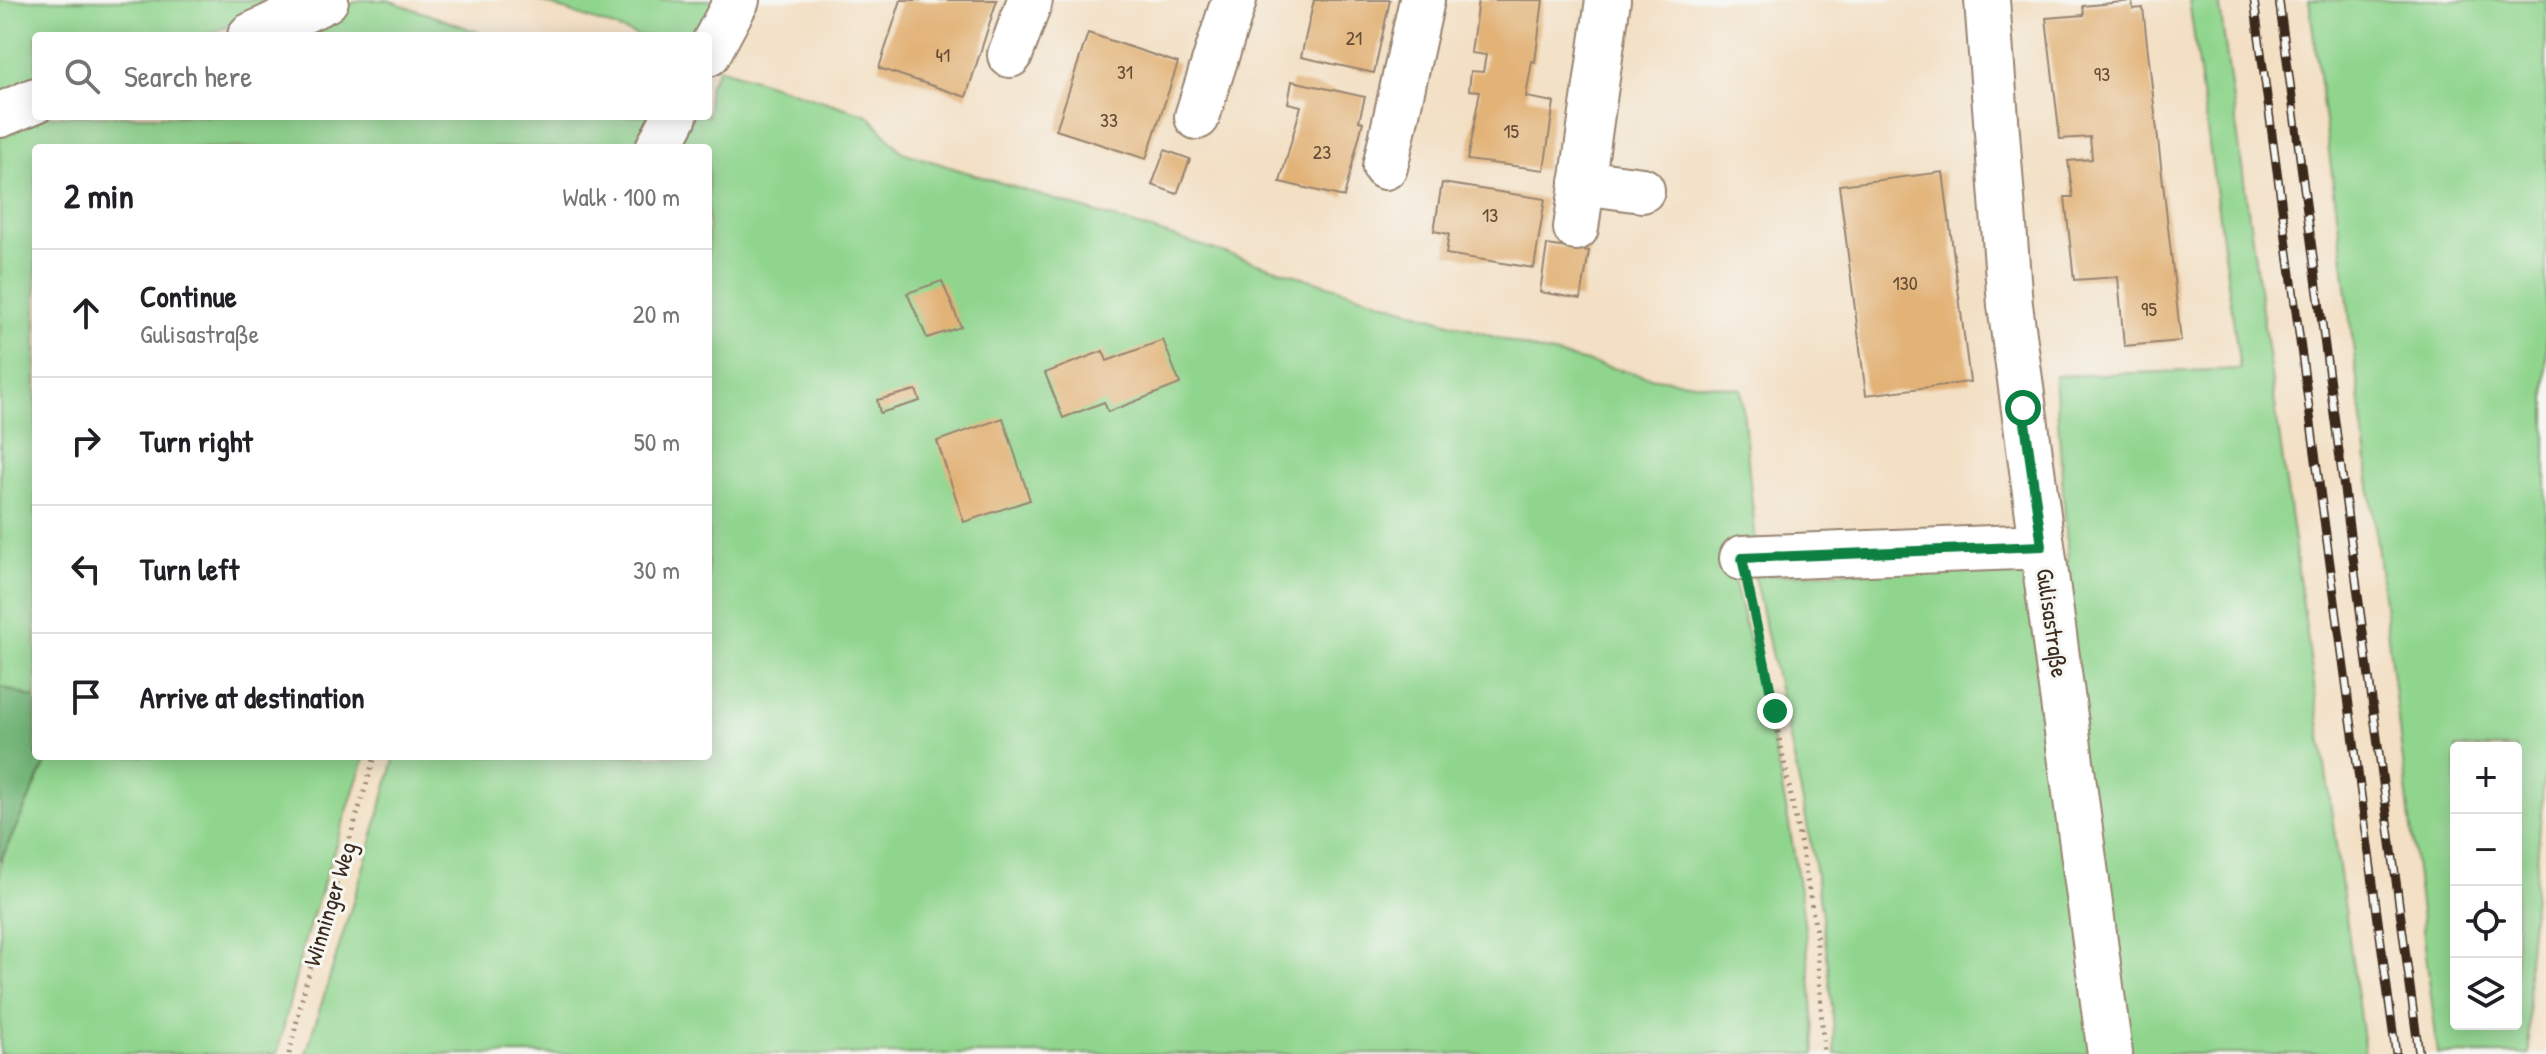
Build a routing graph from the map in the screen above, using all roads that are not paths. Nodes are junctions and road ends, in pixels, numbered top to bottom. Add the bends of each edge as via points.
1 (326, 0) edge
2 (737, 0) edge
3 (1030, 0) edge
4 (1234, 0) edge
5 (1422, 0) edge
6 (1608, 0) edge
7 (1987, 0) edge
8 (258, 32) edge
9 (712, 47) edge
10 (1010, 55) dead end
11 (32, 102) edge
12 (0, 115) edge
13 (1197, 117) dead end
14 (673, 120) edge
15 (660, 144) edge
16 (1385, 167) dead end
17 (1582, 182) junction
18 (1642, 190) dead end
19 (1576, 228) dead end
20 (2042, 546) junction
21 (1742, 558) road end
22 (2110, 1054) edge

1 - 8 street
2 - 9 street
3 - 10 street
4 - 13 street
5 - 16 street
6 - 17 street
7 - 20 street, Gulisastraße via 2010,305
11 - 12 street
14 - 15 street
17 - 18 street
17 - 19 street
20 - 21 street
20 - 22 street, Gulisastraße

